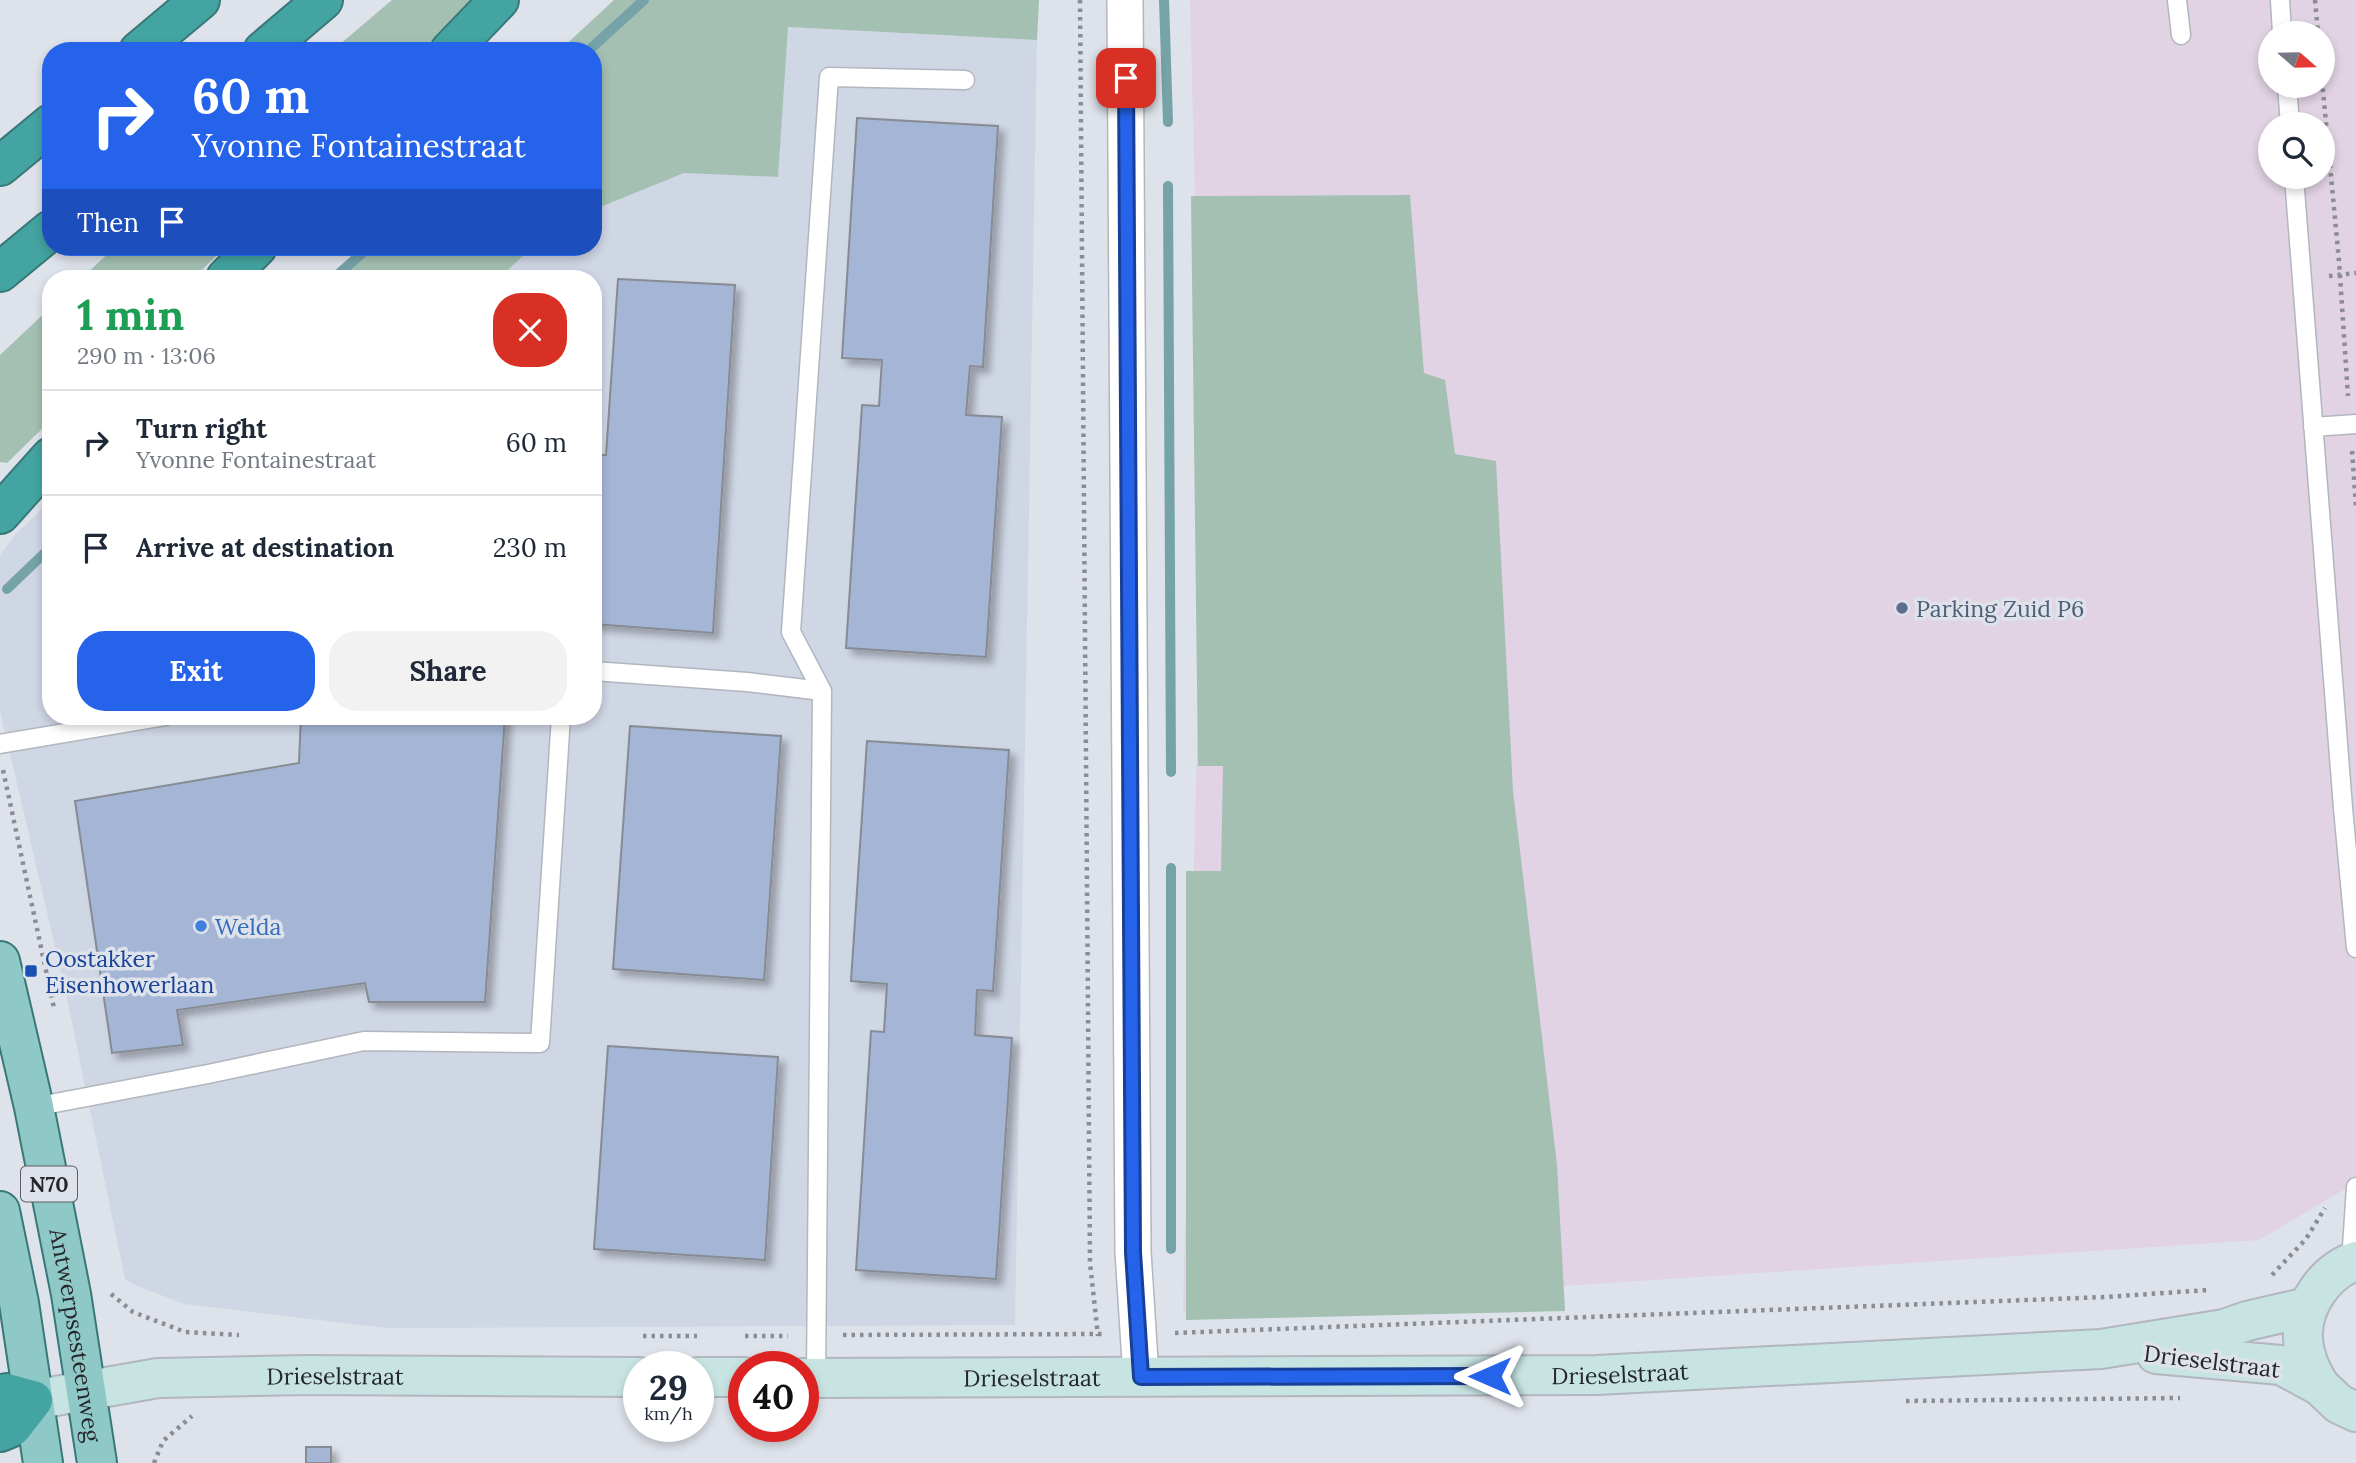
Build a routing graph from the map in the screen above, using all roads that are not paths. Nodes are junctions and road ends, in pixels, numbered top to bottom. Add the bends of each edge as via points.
1 (200, 0) edge
2 (323, 0) edge
3 (499, 0) edge
4 (1125, 0) edge
5 (2177, 0) edge
6 (2280, 0) edge
7 (2281, 21) edge
8 (2181, 36) dead end
9 (150, 42) edge
10 (273, 42) edge
11 (459, 42) edge
12 (965, 80) dead end
13 (42, 131) edge
14 (0, 166) edge
15 (2295, 189) edge
16 (42, 237) edge
17 (248, 256) edge
18 (10, 264) edge
19 (234, 270) edge
20 (2353, 424) edge
21 (2313, 427) junction
22 (42, 467) edge
23 (0, 514) edge
24 (602, 672) edge
25 (822, 691) junction
26 (113, 725) edge
27 (560, 725) edge
28 (0, 744) edge
29 (2349, 804) edge
30 (2356, 948) edge
31 (0, 961) edge
32 (34, 1107) junction
33 (2355, 1192) edge
34 (0, 1211) edge
35 (2354, 1262) edge
36 (2308, 1307) junction
37 (2101, 1349) junction
38 (814, 1351) edge
39 (623, 1377) edge
40 (1141, 1377) junction
41 (819, 1378) edge
42 (2320, 1386) junction
43 (86, 1391) junction
44 (17, 1398) edge
45 (2356, 1412) edge
46 (0, 1432) edge
47 (43, 1463) edge
48 (97, 1463) edge

1 - 9 highway
2 - 10 highway
3 - 11 highway
4 - 40 street via 1133,1239
5 - 8 lane
6 - 7 lane
12 - 25 lane via 829,77 791,632
13 - 14 highway
15 - 21 lane
16 - 18 highway
17 - 19 highway
20 - 21 lane
21 - 29 lane
22 - 23 highway
24 - 25 lane
25 - 38 lane
26 - 28 lane
27 - 32 lane via 540,1043 364,1041
29 - 30 lane
31 - 32 main road, Antwerpsesteenweg / N70
32 - 43 main road, Antwerpsesteenweg / N70
33 - 35 lane
34 - 44 main road, N70 via 19,1303
35 - 36 street, Drieselstraat via 2319,1287
36 - 37 street, Drieselstraat via 2224,1329
36 - 42 street, Drieselstraat via 2303,1337 2308,1365
37 - 40 street, Drieselstraat via 1597,1375
37 - 42 street, Drieselstraat via 2281,1366
39 - 43 street, Drieselstraat via 158,1378
40 - 41 street, Drieselstraat
42 - 45 street, Drieselstraat
43 - 44 street, Drieselstraat
43 - 48 main road, Antwerpsesteenweg / N70
44 - 46 highway via 12,1427
44 - 47 main road, N70

